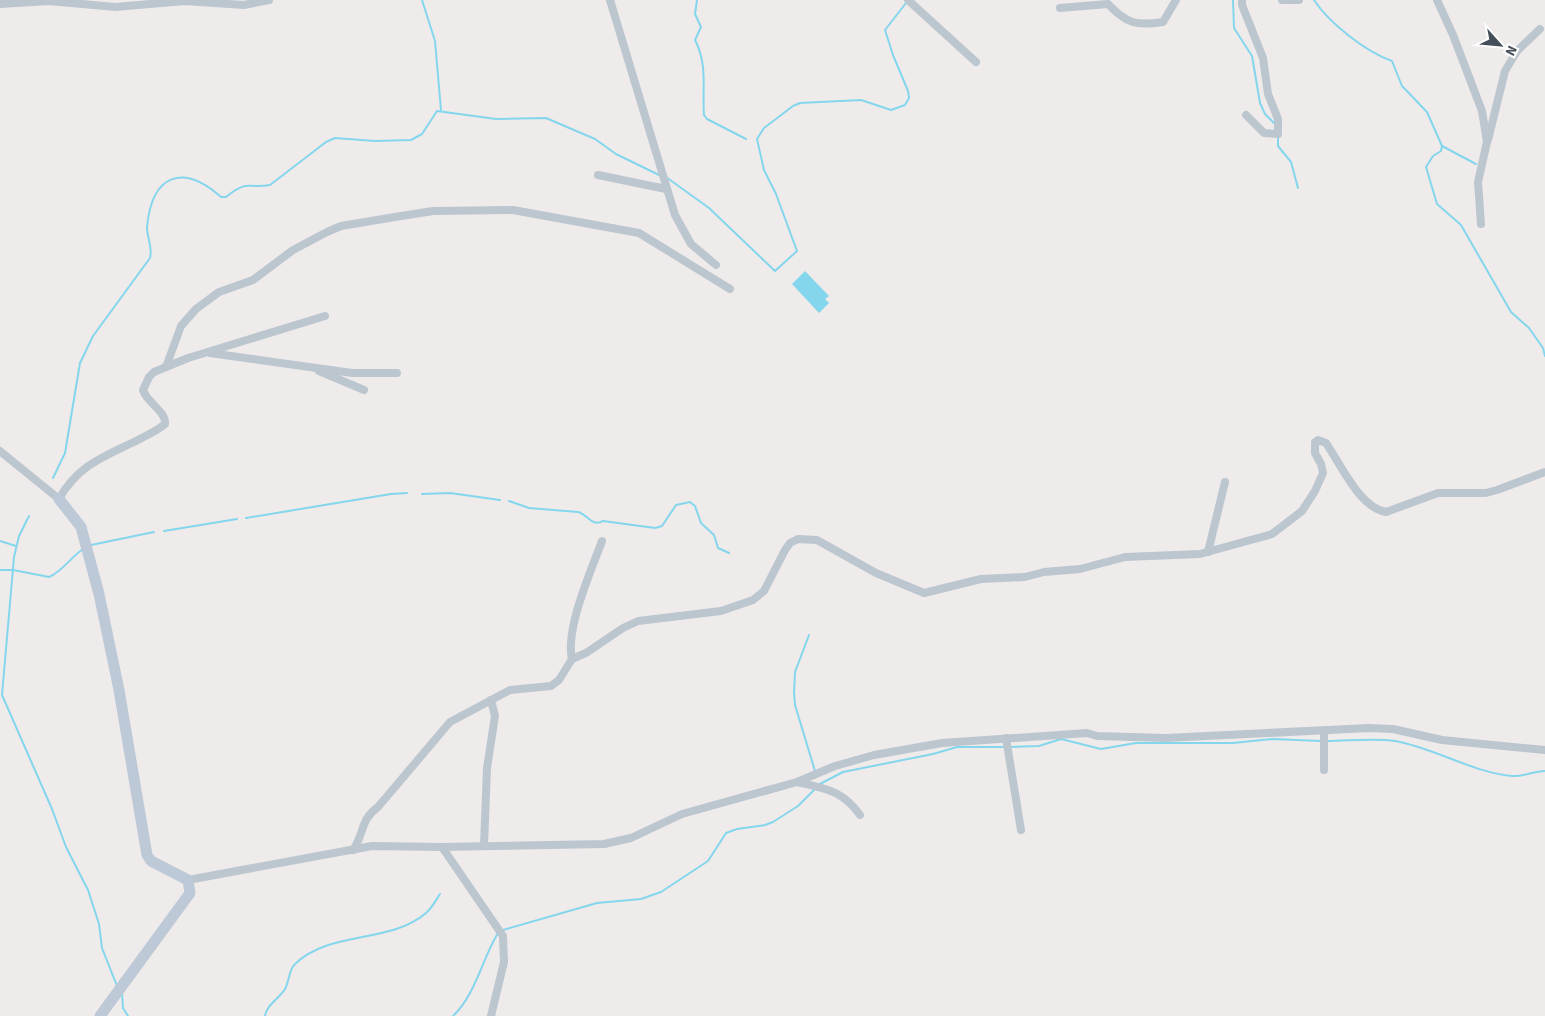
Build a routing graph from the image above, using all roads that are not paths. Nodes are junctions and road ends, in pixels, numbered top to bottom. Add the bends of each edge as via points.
1 (269, 0) edge
2 (610, 0) edge
3 (908, 0) edge
4 (1176, 0) edge
5 (1242, 0) edge
6 (1282, 0) edge
7 (1299, 0) edge
8 (1436, 0) edge
9 (0, 4) edge
10 (1060, 8) dead end
11 (1540, 29) dead end
12 (976, 62) dead end
13 (1246, 115) dead end
14 (1487, 142) junction
15 (598, 175) dead end
16 (666, 189) junction
17 (1482, 224) dead end
18 (716, 265) dead end
19 (730, 289) dead end
20 (325, 316) dead end
21 (207, 352) junction
22 (166, 367) junction
23 (310, 367) junction
24 (397, 373) dead end
25 (364, 390) dead end
26 (0, 451) edge
27 (1545, 472) edge
28 (1224, 482) dead end
29 (59, 499) junction
30 (602, 541) dead end
31 (1208, 552) junction
32 (572, 659) junction
33 (491, 700) junction
34 (1324, 732) junction
35 (1006, 738) junction
36 (1545, 750) edge
37 (1324, 770) dead end
38 (797, 782) junction
39 (860, 814) dead end
40 (1021, 830) dead end
41 (484, 846) junction
42 (442, 847) junction
43 (353, 850) junction
44 (188, 880) junction
45 (100, 1016) edge
46 (491, 1016) edge

1 - 9 street via 244,5 185,1 115,7 49,1
2 - 16 street
3 - 12 street
4 - 10 street via 1163,22 1146,24 1129,23 1108,4
5 - 13 street via 1263,58 1268,94 1278,119 1278,134 1264,132
6 - 7 street
8 - 14 street via 1479,101
11 - 14 street via 1517,51 1505,71
14 - 17 street via 1478,182
15 - 16 street
16 - 18 street via 691,244
19 - 22 street via 639,233 513,210 433,211 395,216 327,232 293,250 260,276 219,292 196,309 181,326
20 - 21 street
21 - 22 street
21 - 23 street
22 - 29 street via 154,372 143,390 163,415 165,424 77,473
23 - 24 street via 352,373
23 - 25 street
26 - 29 street
27 - 31 street via 1486,493 1438,493 1386,512 1377,511 1361,499 1326,444 1318,440 1315,442 1315,454 1323,472 1316,491 1302,511 1272,534
28 - 31 street
29 - 44 street via 81,527 99,594 147,855 151,861
30 - 32 street via 575,622 570,651
31 - 32 street via 1125,558 1080,569 981,579 924,593 876,573 816,540 798,538 785,550 764,590 752,600 721,611 638,621
32 - 33 street via 559,680 551,686 510,690
33 - 41 street via 495,716 488,768
33 - 43 street via 450,722 378,807 368,814 360,840
34 - 35 street via 1166,738 1087,733
34 - 36 street via 1369,728 1442,740
34 - 37 street
35 - 38 street via 942,743 874,755 835,766
35 - 40 street
38 - 39 street via 835,791 850,801
38 - 41 street via 682,814 631,838 613,842
41 - 42 street
42 - 43 street via 372,846
42 - 46 street via 503,936 504,962
43 - 44 street
44 - 45 street via 190,894

